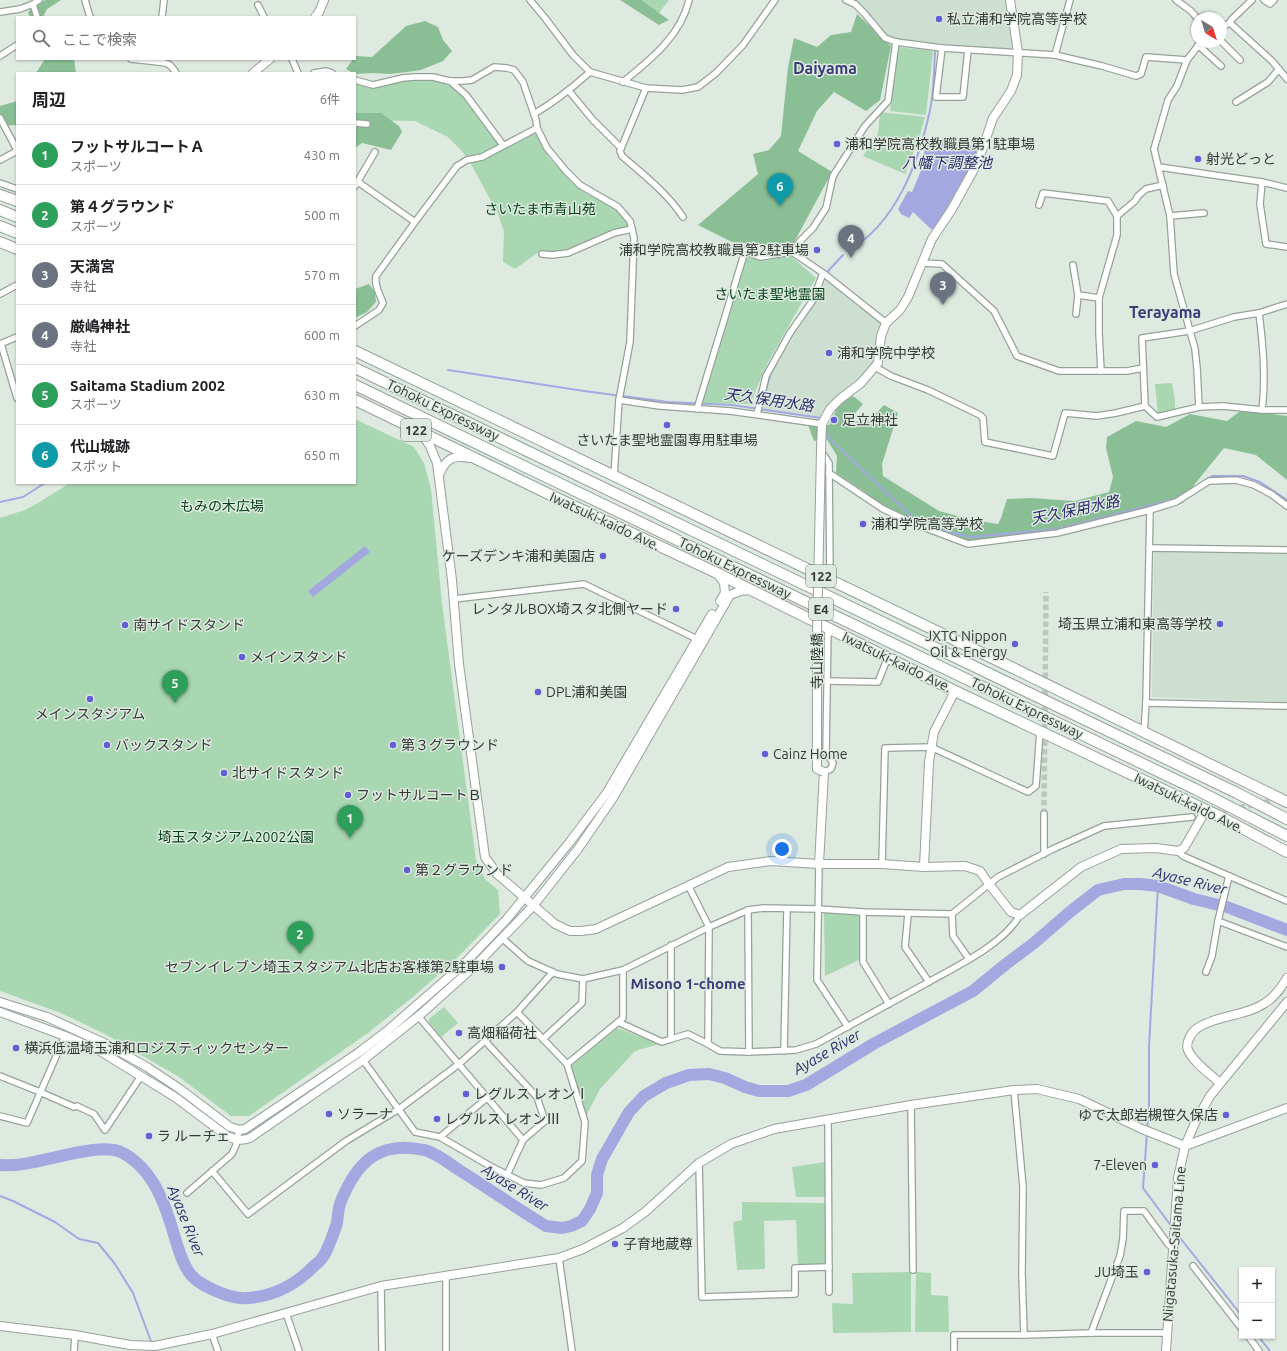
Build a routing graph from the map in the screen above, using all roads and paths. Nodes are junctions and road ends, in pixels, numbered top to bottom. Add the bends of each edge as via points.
1 (39, 0) edge
2 (85, 0) edge
3 (164, 0) edge
4 (324, 0) edge
5 (530, 0) edge
6 (688, 0) edge
7 (774, 0) edge
8 (846, 0) edge
9 (1010, 0) edge
10 (1070, 0) edge
11 (1176, 0) edge
12 (1252, 0) edge
13 (1264, 0) edge
14 (1274, 0) edge
15 (33, 4) junction
16 (258, 5) dead end
17 (0, 12) edge
18 (1192, 12) edge
19 (37, 16) edge
20 (90, 16) edge
21 (162, 16) edge
22 (264, 16) edge
23 (316, 16) edge
24 (1230, 23) junction
25 (1227, 24) edge
26 (896, 42) junction
27 (16, 46) edge
28 (938, 47) junction
29 (1227, 47) edge
30 (1197, 48) edge
31 (1204, 48) edge
32 (968, 50) junction
33 (1018, 52) junction
34 (1055, 55) junction
35 (0, 56) edge
36 (146, 60) edge
37 (269, 60) edge
38 (292, 60) edge
39 (1187, 60) junction
40 (1240, 60) dead end
41 (160, 61) edge
42 (1221, 66) dead end
43 (1279, 69) junction
44 (175, 72) edge
45 (254, 72) edge
46 (298, 72) edge
47 (590, 72) junction
48 (1287, 79) edge
49 (356, 80) edge
50 (449, 81) junction
51 (623, 82) junction
52 (646, 88) junction
53 (569, 91) junction
54 (1236, 102) dead end
55 (534, 114) junction
56 (0, 118) edge
57 (356, 123) edge
58 (367, 124) dead end
59 (537, 128) junction
60 (503, 145) junction
61 (621, 148) junction
62 (16, 149) edge
63 (16, 152) edge
64 (375, 152) dead end
65 (0, 160) edge
66 (1159, 167) junction
67 (1262, 182) junction
68 (0, 183) edge
69 (357, 184) edge
70 (1163, 185) junction
71 (1287, 188) edge
72 (16, 189) edge
73 (0, 195) edge
74 (16, 201) edge
75 (1039, 205) dead end
76 (0, 210) edge
77 (1204, 213) dead end
78 (1117, 216) junction
79 (1170, 216) junction
80 (16, 217) edge
81 (683, 217) dead end
82 (415, 222) junction
83 (0, 226) edge
84 (632, 229) junction
85 (16, 233) edge
86 (0, 242) edge
87 (1287, 247) edge
88 (16, 249) edge
89 (792, 252) junction
90 (542, 254) dead end
91 (922, 263) junction
92 (1073, 265) dead end
93 (823, 273) junction
94 (16, 286) edge
95 (0, 294) edge
96 (1078, 295) junction
97 (1099, 298) junction
98 (1287, 304) edge
99 (1259, 313) junction
100 (1076, 314) dead end
101 (886, 323) junction
102 (356, 325) edge
103 (1189, 330) junction
104 (16, 337) edge
105 (0, 344) edge
106 (356, 351) edge
107 (875, 367) junction
108 (356, 368) edge
109 (1143, 368) junction
110 (1101, 371) junction
111 (356, 385) edge
112 (16, 395) edge
113 (356, 400) edge
114 (619, 400) junction
115 (1145, 406) junction
116 (1199, 407) junction
117 (697, 409) junction
118 (1262, 410) junction
119 (1287, 410) edge
120 (757, 414) junction
121 (822, 424) junction
122 (420, 432) junction
123 (821, 450) junction
124 (478, 460) junction
125 (829, 473) junction
126 (438, 475) junction
127 (614, 476) junction
128 (1287, 506) edge
129 (1150, 510) junction
130 (1149, 548) junction
131 (1287, 550) edge
132 (717, 574) junction
133 (830, 580) junction
134 (752, 590) junction
135 (454, 599) junction
136 (828, 628) junction
137 (698, 639) junction
138 (888, 657) junction
139 (827, 681) junction
140 (955, 691) junction
141 (1146, 704) junction
142 (1287, 706) edge
143 (1040, 730) junction
144 (1144, 732) junction
145 (931, 747) junction
146 (824, 772) junction
147 (1287, 802) edge
148 (1206, 810) junction
149 (1044, 814) tunnel mouth
150 (1192, 817) dead end
151 (1287, 819) edge
152 (1287, 836) edge
153 (1178, 851) junction
154 (1287, 852) edge
155 (1044, 854) junction
156 (820, 864) junction
157 (882, 864) junction
158 (924, 866) junction
159 (1229, 876) junction
160 (988, 884) junction
161 (688, 885) junction
162 (524, 899) junction
163 (1287, 901) edge
164 (533, 906) junction
165 (787, 909) junction
166 (748, 910) junction
167 (818, 910) junction
168 (862, 912) junction
169 (908, 914) junction
170 (952, 914) junction
171 (1020, 915) junction
172 (1218, 921) junction
173 (709, 927) junction
174 (503, 939) junction
175 (671, 946) junction
176 (1287, 948) edge
177 (969, 959) junction
178 (623, 970) junction
179 (553, 972) junction
180 (1206, 972) dead end
181 (1287, 978) edge
182 (583, 979) junction
183 (929, 982) junction
184 (0, 1002) edge
185 (1287, 1002) edge
186 (889, 1004) junction
187 (0, 1012) edge
188 (517, 1012) junction
189 (418, 1016) junction
190 (618, 1022) junction
191 (848, 1027) junction
192 (65, 1036) junction
193 (543, 1038) junction
194 (671, 1040) junction
195 (485, 1041) junction
196 (708, 1044) junction
197 (784, 1051) junction
198 (749, 1052) junction
199 (363, 1060) junction
200 (459, 1064) junction
201 (567, 1064) junction
202 (0, 1076) edge
203 (140, 1076) junction
204 (1220, 1083) junction
205 (1014, 1090) junction
206 (40, 1092) junction
207 (487, 1098) junction
208 (911, 1105) junction
209 (1287, 1108) edge
210 (398, 1110) junction
211 (0, 1116) edge
212 (828, 1120) junction
213 (239, 1130) junction
214 (440, 1137) junction
215 (237, 1140) junction
216 (523, 1140) junction
217 (1185, 1146) junction
218 (699, 1163) junction
219 (212, 1172) junction
220 (507, 1175) junction
221 (187, 1193) dead end
222 (1173, 1248) junction
223 (559, 1258) junction
224 (1193, 1266) dead end
225 (829, 1267) junction
226 (913, 1270) dead end
227 (446, 1276) junction
228 (381, 1286) junction
229 (829, 1292) dead end
230 (286, 1313) junction
231 (1239, 1325) edge
232 (0, 1326) edge
233 (1167, 1332) junction
234 (1091, 1333) junction
235 (212, 1334) junction
236 (75, 1335) junction
237 (1024, 1335) junction
238 (1250, 1339) edge
239 (74, 1351) edge
240 (218, 1351) edge
241 (299, 1351) edge
242 (382, 1351) edge
243 (446, 1351) edge
244 (569, 1351) edge
245 (572, 1351) edge
246 (954, 1351) edge
247 (1166, 1351) edge
248 (1259, 1351) edge

1 - 15 street
2 - 20 street
3 - 21 street
4 - 23 street
5 - 47 street via 573,55
6 - 51 street via 682,20 672,37
7 - 52 street via 743,45 716,73 698,87 682,90
8 - 26 street via 854,4 885,38
9 - 33 street
10 - 34 street
11 - 18 street
12 - 24 street
13 - 14 street via 1270,4
15 - 17 street
15 - 19 street
16 - 22 street
24 - 25 street
24 - 43 street
26 - 28 street
26 - 89 street via 888,101 865,126 833,176 826,208
27 - 35 street
28 - 32 street
28 - 32 street via 936,97 963,97
29 - 40 street
30 - 39 street
31 - 42 street
32 - 33 street
33 - 34 street
33 - 91 street via 1017,75 1011,91 993,118 978,162 952,210 932,239
34 - 39 street via 1136,76 1141,74 1146,57
36 - 41 street
37 - 45 street
38 - 46 street
39 - 66 street via 1177,86 1168,100 1154,149
41 - 44 street via 171,65
43 - 48 street
43 - 54 street via 1268,82
47 - 51 street
47 - 53 street
49 - 50 street via 373,85 414,77 433,77
50 - 55 street via 472,80 494,67 514,70 525,88
50 - 60 street via 466,95
51 - 52 street
52 - 61 street
53 - 55 street
53 - 61 street
55 - 59 street
56 - 62 street
57 - 58 street
59 - 60 street
59 - 84 street via 547,148 566,171 580,185 618,207 630,221
60 - 82 street via 482,157 457,166
61 - 81 street via 622,156 661,190
63 - 65 street
64 - 69 street
66 - 67 street
66 - 70 street
67 - 71 street
67 - 87 street via 1260,204 1266,244
68 - 72 street
69 - 82 street
70 - 78 street via 1146,189
70 - 79 street
73 - 74 highway
75 - 78 street via 1043,193 1108,201
76 - 80 highway
77 - 79 street
78 - 97 street via 1116,235
79 - 103 street via 1174,274
82 - 102 street via 376,276 376,286 383,303 379,310
83 - 85 highway
84 - 90 street via 614,233 568,253
84 - 114 street via 634,238 630,342
86 - 88 highway
89 - 93 street
89 - 117 street via 760,257 745,251
91 - 101 street via 908,297 900,310
91 - 110 street via 942,264 994,311 1017,356 1058,371
92 - 96 street
93 - 101 street
93 - 120 street via 813,300 790,333 766,376
94 - 95 street
96 - 97 street
96 - 100 street
97 - 110 street
98 - 99 street
99 - 103 street via 1234,317
99 - 118 street via 1264,379
101 - 107 street via 881,336 878,364
103 - 109 street via 1142,338
103 - 116 street via 1195,349
104 - 105 street
105 - 112 street
106 - 127 highway, 122
107 - 115 street via 980,415 984,418 985,442 1053,456 1065,413 1097,416
107 - 121 street via 861,383 830,408
108 - 151 highway, Tohoku Expressway / E4
109 - 110 street
109 - 115 street
111 - 152 highway, Tohoku Expressway / E4 via 1195,789
113 - 122 highway, Iwatsuki-kaido Ave. / 122
114 - 117 street
114 - 127 street
115 - 116 street via 1158,417
116 - 118 street via 1223,406
117 - 120 street
118 - 119 street
120 - 121 street
121 - 123 street
122 - 124 highway, Iwatsuki-kaido Ave. / 122
122 - 126 street via 434,453
123 - 125 street via 829,463
123 - 146 street, 寺山陸橋, bridge via 817,768
124 - 126 street via 453,457
124 - 132 highway, Iwatsuki-kaido Ave. / 122
125 - 129 street via 882,508 914,524 968,544 1057,533
125 - 133 street
126 - 135 street
127 - 133 highway, 122
128 - 129 street via 1254,485 1236,480 1222,480 1209,481 1176,502
129 - 130 street
130 - 131 street
130 - 141 street
132 - 134 highway, Iwatsuki-kaido Ave. / 122
132 - 137 street via 724,583 725,592
133 - 144 highway, 122
134 - 136 highway, Iwatsuki-kaido Ave. / 122
134 - 164 street via 730,595 613,798 578,849
135 - 137 street via 584,584
135 - 162 street via 485,857 497,874
136 - 138 highway, Iwatsuki-kaido Ave. / 122
136 - 139 street
137 - 162 street via 606,794
138 - 139 street via 878,682
138 - 140 highway, Iwatsuki-kaido Ave. / 122
139 - 146 street via 826,753 833,763 831,770
140 - 143 highway, Iwatsuki-kaido Ave. / 122
140 - 145 street via 934,732
141 - 142 street
141 - 144 street
143 - 145 street via 1036,786 1028,792
143 - 148 highway, Iwatsuki-kaido Ave. / 122
144 - 147 highway, 122
145 - 157 street via 885,748
145 - 158 street
146 - 156 street
148 - 153 street via 1184,848
148 - 154 highway, Iwatsuki-kaido Ave. / 122
149 - 155 street
150 - 155 street via 1104,826
153 - 159 street via 1183,856
153 - 171 street via 1156,848 1121,849 1093,860
155 - 160 street
156 - 157 street
156 - 161 street via 771,861 728,867
156 - 167 street
157 - 158 street
158 - 160 street via 965,866 980,871
159 - 163 street
159 - 172 street
160 - 170 street
160 - 171 street via 1011,912
161 - 164 street via 596,929 570,931 555,924
161 - 173 street
162 - 164 street
162 - 213 street via 465,963 392,1026 358,1053 253,1125 245,1130
164 - 174 street
165 - 166 street
165 - 167 street
165 - 197 street
166 - 173 street
166 - 198 street
167 - 168 street
167 - 191 street via 817,980
168 - 169 street
168 - 186 street via 863,962
169 - 170 street
169 - 183 street via 906,947
170 - 177 street via 953,936
171 - 177 street via 995,942
172 - 176 street
172 - 180 street via 1212,956
173 - 175 street
173 - 196 street
174 - 179 street via 528,961
174 - 189 street via 452,988
175 - 178 street
175 - 194 street
177 - 183 street
178 - 182 street
178 - 190 street via 623,1018
179 - 182 street
179 - 188 street
181 - 204 street via 1274,997 1264,1004 1199,1027 1191,1034 1187,1048 1191,1056
182 - 193 street via 582,1003
183 - 186 street
184 - 213 street via 46,1018 106,1044 169,1082 230,1128
185 - 204 street, Niigatasuka-Saitama Line
186 - 191 street
187 - 192 street
188 - 193 street
188 - 195 street
189 - 199 street
189 - 200 street
190 - 194 street via 662,1042
190 - 201 street
191 - 197 street via 816,1044
192 - 203 street via 100,1051
192 - 206 street
193 - 201 street
194 - 196 street via 688,1034
195 - 200 street
195 - 216 street via 537,1097 545,1122
196 - 198 street via 720,1051
197 - 198 street
199 - 210 street
199 - 215 street via 258,1133 242,1141
200 - 207 street
200 - 210 street
201 - 220 street via 585,1122 582,1161 564,1178 541,1185 524,1183
202 - 206 street
203 - 206 street via 105,1130 94,1114
203 - 215 street
204 - 217 street, Niigatasuka-Saitama Line via 1201,1111
205 - 208 street
205 - 217 street via 1037,1089 1079,1099
205 - 237 street via 1023,1186
206 - 211 street via 27,1123
207 - 214 street
207 - 216 street
208 - 212 street
208 - 226 street
209 - 217 street
210 - 214 street via 415,1132
210 - 219 street via 346,1141 248,1214
212 - 218 street via 774,1129 731,1144
212 - 225 street
213 - 215 street
214 - 220 street
215 - 219 street via 232,1154
216 - 220 street
217 - 222 street, Niigatasuka-Saitama Line via 1178,1178
218 - 223 street via 646,1212 623,1228 583,1249
218 - 225 street via 702,1297 795,1294 795,1268
219 - 221 street
222 - 233 street, Niigatasuka-Saitama Line
222 - 234 street via 1144,1211 1124,1211 1120,1256
223 - 227 street
223 - 245 street
224 - 231 street
225 - 229 street
227 - 228 street
227 - 243 street
228 - 230 street
228 - 242 street
230 - 235 street
230 - 241 street
232 - 236 street
233 - 234 street
233 - 247 street, Niigatasuka-Saitama Line
234 - 237 street
235 - 236 street via 155,1346 130,1345
235 - 240 street
236 - 239 street
237 - 246 street via 954,1335
238 - 248 street
244 - 245 street

